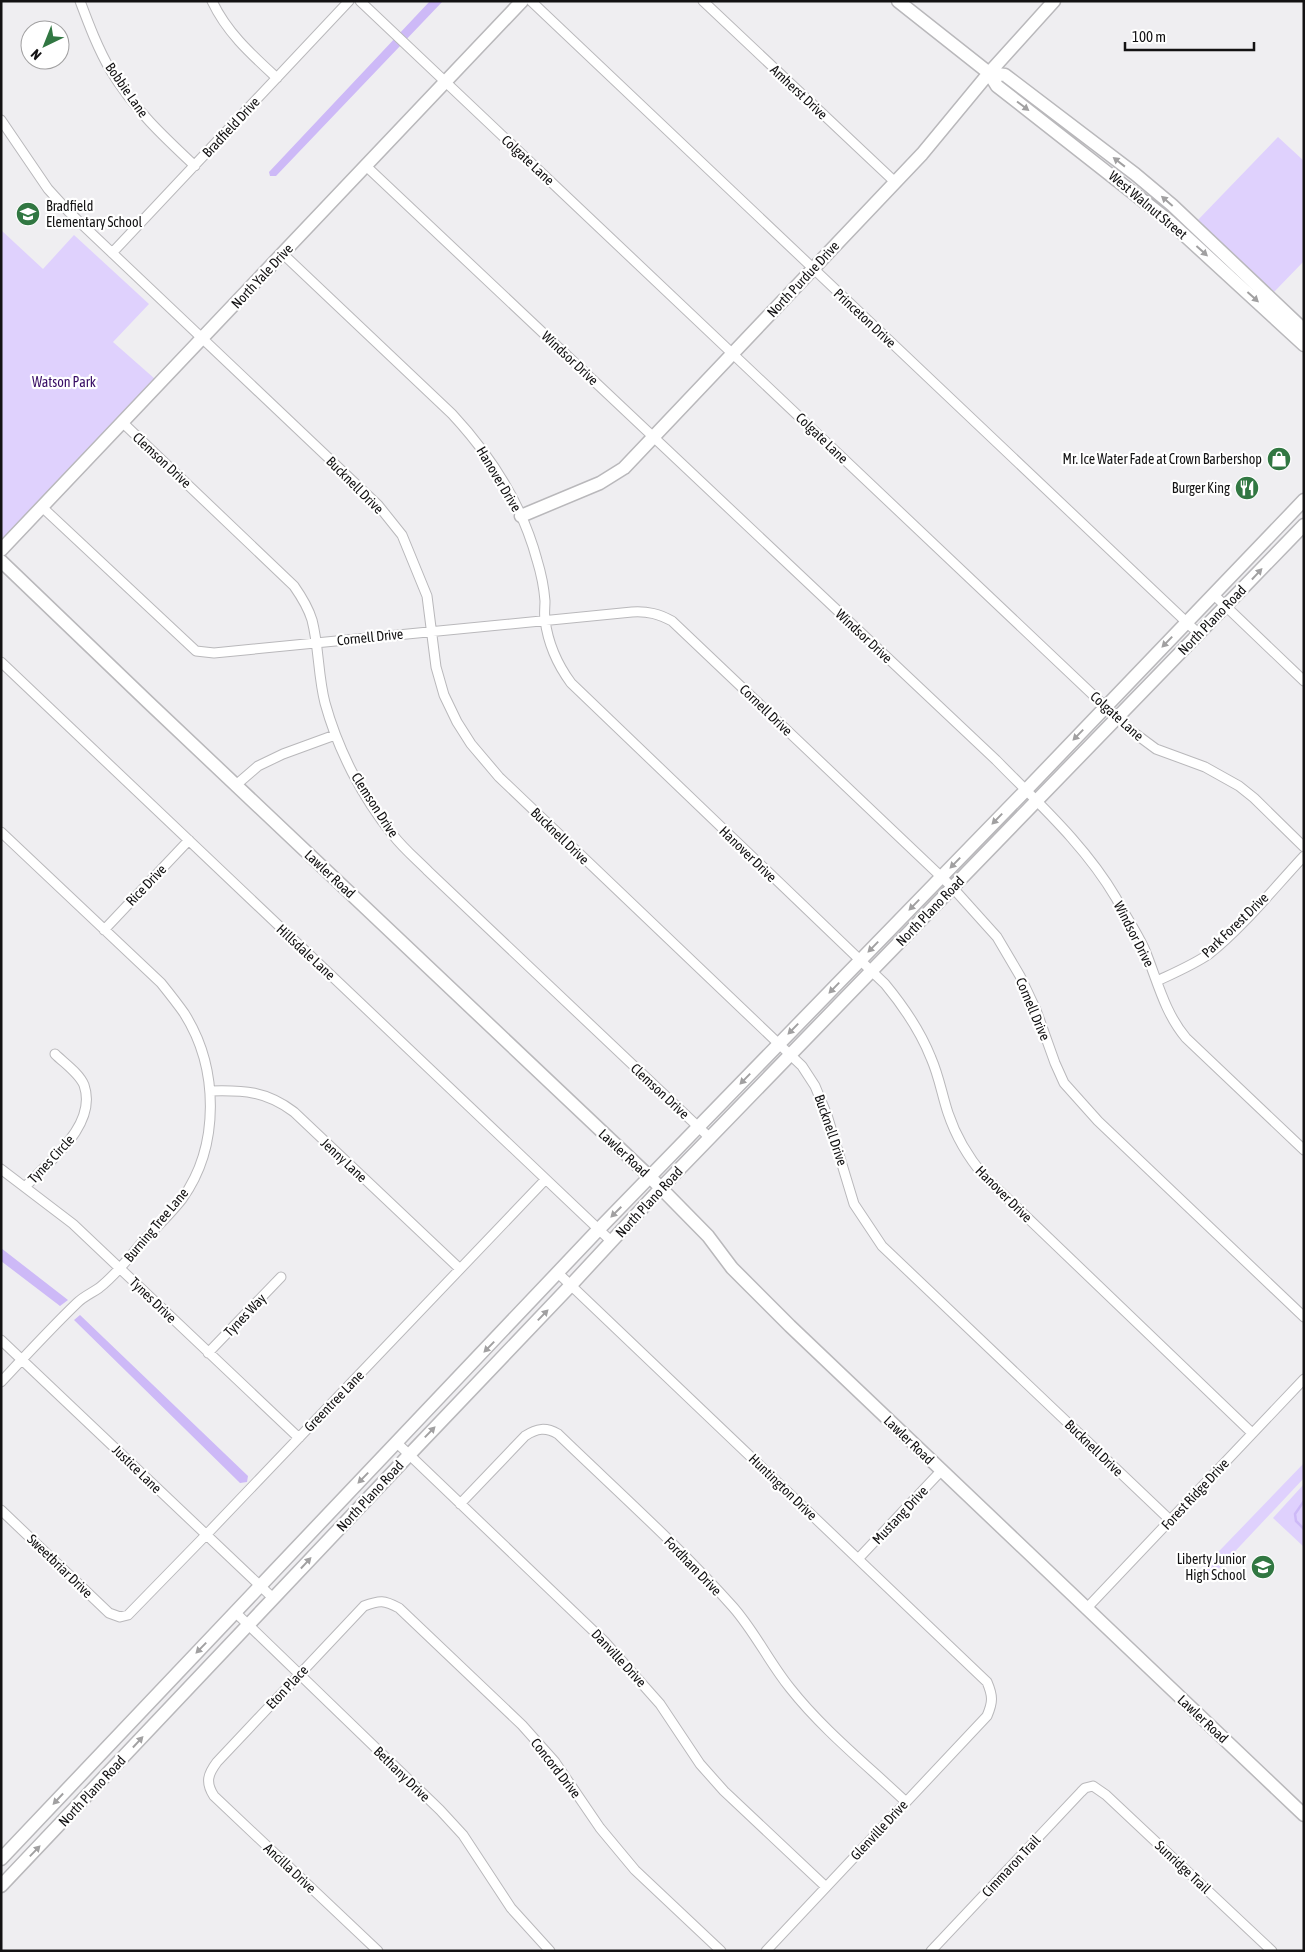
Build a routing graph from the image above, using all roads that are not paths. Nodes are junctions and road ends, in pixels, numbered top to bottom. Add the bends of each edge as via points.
1 (80, 1) edge
2 (212, 1) edge
3 (350, 1) edge
4 (360, 1) edge
5 (522, 1) edge
6 (531, 1) edge
7 (703, 1) edge
8 (898, 1) edge
9 (1054, 1) edge
10 (988, 72) junction
11 (277, 78) junction
12 (446, 82) junction
13 (1, 120) edge
14 (195, 166) junction
15 (366, 166) junction
16 (895, 182) junction
17 (112, 253) junction
18 (282, 254) junction
19 (813, 269) junction
20 (1304, 330) edge
21 (203, 338) junction
22 (1304, 345) edge
23 (733, 354) junction
24 (122, 422) junction
25 (654, 437) junction
26 (1301, 506) edge
27 (42, 507) junction
28 (522, 516) junction
29 (1304, 525) edge
30 (1, 550) edge
31 (1273, 556) junction
32 (1, 561) edge
33 (1213, 594) junction
34 (1226, 607) junction
35 (545, 620) junction
36 (1186, 622) junction
37 (431, 631) junction
38 (1199, 634) junction
39 (315, 643) junction
40 (1, 662) edge
41 (1304, 681) edge
42 (1105, 707) junction
43 (1116, 718) junction
44 (335, 735) junction
45 (236, 785) junction
46 (1026, 790) junction
47 (1036, 800) junction
48 (1, 832) edge
49 (189, 840) junction
50 (1304, 847) edge
51 (1304, 856) edge
52 (941, 877) junction
53 (952, 887) junction
54 (104, 930) junction
55 (860, 961) junction
56 (872, 971) junction
57 (1157, 981) junction
58 (779, 1044) junction
59 (55, 1054) dead end
60 (791, 1056) junction
61 (210, 1091) junction
62 (698, 1127) junction
63 (710, 1138) junction
64 (1304, 1150) edge
65 (1, 1169) edge
66 (650, 1178) junction
67 (545, 1180) junction
68 (25, 1186) junction
69 (661, 1188) junction
70 (598, 1230) junction
71 (612, 1242) junction
72 (119, 1268) junction
73 (460, 1269) junction
74 (559, 1274) junction
75 (281, 1277) dead end
76 (571, 1285) junction
77 (1304, 1317) edge
78 (1, 1340) edge
79 (208, 1352) junction
80 (22, 1359) junction
81 (1304, 1380) edge
82 (1, 1382) edge
83 (1252, 1433) junction
84 (299, 1438) junction
85 (397, 1443) junction
86 (409, 1454) junction
87 (942, 1471) junction
88 (460, 1504) junction
89 (1, 1510) edge
90 (1170, 1520) junction
91 (206, 1535) junction
92 (858, 1559) junction
93 (260, 1586) junction
94 (273, 1598) junction
95 (378, 1601) joint
96 (1086, 1609) junction
97 (235, 1612) junction
98 (120, 1617) joint
99 (247, 1625) junction
100 (298, 1675) junction
101 (991, 1708) joint
102 (207, 1782) joint
103 (1093, 1786) joint
104 (906, 1802) junction
105 (1304, 1815) edge
106 (1, 1859) edge
107 (1, 1886) edge
108 (826, 1887) junction
109 (378, 1951) edge
110 (550, 1951) edge
111 (721, 1951) edge
112 (766, 1951) edge
113 (931, 1951) edge
114 (1272, 1951) edge

1 - 14 street, Bobbie Lane via 94,38 127,95 152,125
2 - 11 street via 235,38
3 - 11 street, Bradfield Drive
4 - 12 street, Colgate Lane
5 - 12 main road, North Yale Drive
6 - 19 street, Princeton Drive
7 - 16 street, Amherst Drive
8 - 10 main road, West Walnut Street
9 - 10 main road, North Purdue Drive
10 - 16 main road, North Purdue Drive via 922,154
20 -> 10 main road, West Walnut Street via 1135,174 1005,74
10 -> 22 main road, West Walnut Street via 997,86 1169,221
11 - 14 street, Bradfield Drive
12 - 15 main road, North Yale Drive
12 - 23 street, Colgate Lane
13 - 17 street, Bucknell Drive via 48,189
14 - 17 street, Bradfield Drive
15 - 18 main road, North Yale Drive
15 - 25 street, Windsor Drive
16 - 19 main road, North Purdue Drive
17 - 21 street, Bucknell Drive
18 - 21 main road, North Yale Drive
18 - 28 street, Hanover Drive via 475,439 507,486
19 - 23 main road, North Purdue Drive
19 - 36 street, Princeton Drive
21 - 24 main road, North Yale Drive
21 - 37 street, Bucknell Drive via 378,505 402,535 428,596
23 - 25 main road, North Purdue Drive
23 - 42 street, Colgate Lane
24 - 27 main road, North Yale Drive
24 - 39 street, Clemson Drive via 294,586 312,619
25 - 28 main road, North Purdue Drive via 624,468 600,483
25 - 46 street, Windsor Drive
26 - 31 main road via 1292,530
26 - 33 main road, North Plano Road
27 - 30 main road, North Yale Drive
27 - 39 street, Cornell Drive via 196,651 214,653
28 - 35 street, Hanover Drive via 537,560 545,600
29 - 31 main road, North Plano Road
34 -> 31 main road, North Plano Road
32 - 45 main road, Lawler Road
33 - 34 street
33 - 36 main road, North Plano Road
34 - 38 main road, North Plano Road
34 - 41 street
35 - 37 street, Cornell Drive
35 - 52 street, Cornell Drive via 645,611 672,621
35 - 55 street, Hanover Drive via 559,666 571,683
36 - 38 street, Princeton Drive
36 -> 42 main road, North Plano Road
37 - 39 street, Cornell Drive
37 - 58 street, Bucknell Drive via 444,695 471,744 499,777
38 - 43 main road, North Plano Road
39 - 44 street, Clemson Drive via 325,702
40 - 49 street, Hillsdale Lane
42 - 43 street, Colgate Lane
42 -> 46 main road, North Plano Road
43 - 47 main road, North Plano Road
43 - 50 street, Colgate Lane via 1156,749 1205,767 1239,786
44 - 45 street via 258,766
44 - 62 street, Clemson Drive via 359,786 393,836
45 - 66 main road, Lawler Road
46 - 47 street, Windsor Drive
46 -> 52 main road, North Plano Road
47 - 53 main road, North Plano Road
47 - 57 street, Windsor Drive via 1084,852 1114,896 1143,947
48 - 54 street, Burning Tree Lane
49 - 54 street, Rice Drive
49 - 67 street, Hillsdale Lane
51 - 57 street, Park Forest Drive via 1208,954
52 - 53 street, Cornell Drive
52 -> 55 main road, North Plano Road
53 - 56 main road, North Plano Road
53 - 77 street, Cornell Drive via 997,937 1020,976 1064,1083 1098,1121
54 - 61 street, Burning Tree Lane via 161,983 185,1014 208,1071
55 - 56 street, Hanover Drive
55 -> 58 main road, North Plano Road
56 - 60 main road, North Plano Road
56 - 83 street, Hanover Drive via 908,1012 932,1059 958,1138 984,1176
57 - 64 street, Windsor Drive via 1175,1026
58 - 60 street, Bucknell Drive
58 -> 62 main road, North Plano Road
59 - 68 street, Tynes Circle via 83,1084 85,1112 73,1136
60 - 63 main road, North Plano Road
60 - 90 street, Bucknell Drive via 815,1086 854,1204 882,1246
61 - 72 street, Burning Tree Lane via 208,1138 193,1180 181,1200
61 - 73 street, Jenny Lane via 243,1090 279,1101
62 - 63 street, Clemson Drive
62 - 66 main road, North Plano Road
63 - 69 main road, North Plano Road
65 - 68 street, Tynes Drive
66 - 69 main road, Lawler Road
66 -> 70 main road, North Plano Road
67 - 70 street, Hillsdale Lane
67 - 73 street, Greentree Lane
68 - 72 street, Tynes Drive via 73,1224
69 - 71 main road, North Plano Road
69 - 87 main road, Lawler Road via 708,1236 732,1268
70 - 71 street, Hillsdale Lane
70 - 74 main road, North Plano Road
71 - 76 main road, North Plano Road
72 - 79 street, Tynes Drive
72 - 80 street, Burning Tree Lane via 99,1288 78,1302
73 - 84 street, Greentree Lane
74 - 76 street, Huntington Drive
74 -> 85 main road, North Plano Road
75 - 79 street, Tynes Way
86 -> 76 main road, North Plano Road
76 - 92 street, Huntington Drive
78 - 80 street, Justice Lane
79 - 84 street, Tynes Drive
80 - 82 street, Burning Tree Lane
80 - 91 street, Justice Lane
81 - 83 street, Forest Ridge Drive
83 - 90 street, Forest Ridge Drive
84 - 91 street, Greentree Lane
85 - 86 street, Danville Drive
85 -> 93 main road, North Plano Road
86 - 88 street, Danville Drive
94 -> 86 main road, North Plano Road
87 - 92 street, Mustang Drive
87 - 96 main road, Lawler Road
88 - 104 street, Fordham Drive via 525,1436 542,1429 558,1434 692,1563 734,1608 788,1686 811,1713
88 - 108 street, Danville Drive via 604,1641 660,1704 700,1764 724,1791
89 - 98 street, Sweetbriar Drive via 109,1613
90 - 96 street, Forest Ridge Drive
91 - 93 street, Justice Lane
91 - 98 street, Greentree Lane via 135,1610
92 - 101 street, Huntington Drive via 987,1682 992,1693
93 - 94 street, Justice Lane
93 - 97 main road, North Plano Road
94 - 99 main road, North Plano Road
95 - 100 street, Eton Place via 364,1606
95 - 111 street, Concord Drive via 399,1608 522,1725 555,1762 600,1828 635,1870
96 - 105 main road, Lawler Road
97 - 99 street, Bethany Drive
97 -> 106 main road, North Plano Road
99 - 100 street, Bethany Drive
107 -> 99 main road, North Plano Road
100 - 102 street, Eton Place via 217,1762
100 - 110 street, Bethany Drive via 440,1810 462,1835 512,1908
101 - 104 street, Glenville Drive
102 - 109 street, Ancilla Drive via 214,1796
103 - 113 street, Cimmaron Trail via 1081,1792
103 - 114 street, Sunridge Trail via 1106,1794
104 - 108 street, Glenville Drive
108 - 112 street, Glenville Drive

